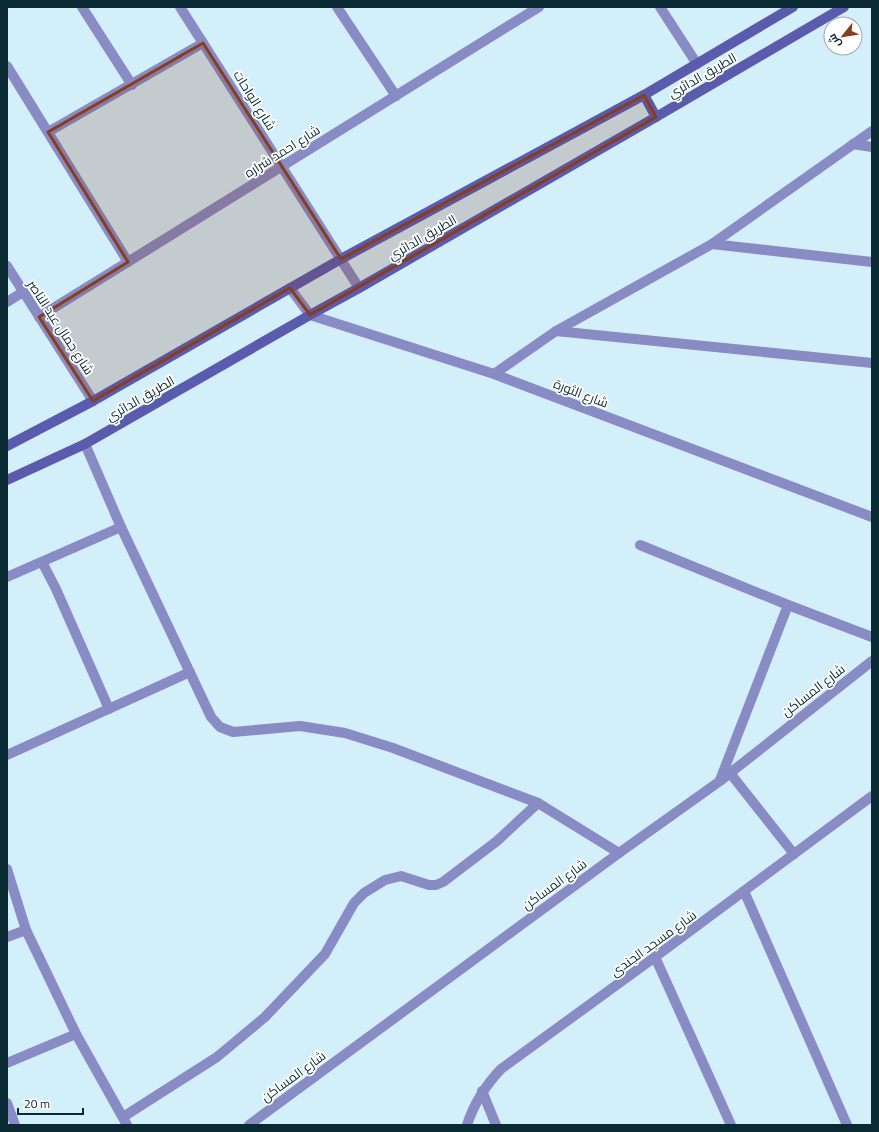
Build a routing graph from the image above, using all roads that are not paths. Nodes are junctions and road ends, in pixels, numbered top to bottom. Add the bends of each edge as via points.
1 (82, 7) edge
2 (180, 7) edge
3 (337, 7) edge
4 (539, 7) edge
5 (660, 7) edge
6 (793, 7) edge
7 (844, 7) edge
8 (204, 43) junction
9 (697, 64) junction
10 (7, 66) edge
11 (132, 84) junction
12 (644, 95) junction
13 (396, 96) junction
14 (656, 117) junction
15 (872, 131) edge
16 (48, 132) junction
17 (853, 144) junction
18 (872, 147) edge
19 (282, 167) junction
20 (712, 244) junction
21 (341, 259) junction
22 (128, 262) junction
23 (872, 262) edge
24 (7, 266) edge
25 (290, 288) junction
26 (359, 288) junction
27 (23, 292) junction
28 (7, 302) edge
29 (310, 315) junction
30 (39, 317) junction
31 (556, 331) junction
32 (872, 364) edge
33 (494, 374) junction
34 (93, 401) junction
35 (85, 444) junction
36 (7, 446) edge
37 (7, 480) edge
38 (872, 517) edge
39 (121, 527) junction
40 (640, 545) dead end
41 (42, 562) junction
42 (7, 577) edge
43 (788, 605) junction
44 (872, 637) edge
45 (872, 661) edge
46 (190, 672) junction
47 (109, 708) junction
48 (7, 755) edge
49 (730, 773) junction
50 (720, 781) junction
51 (872, 796) edge
52 (538, 803) junction
53 (619, 853) junction
54 (794, 854) junction
55 (7, 869) edge
56 (744, 891) junction
57 (26, 930) junction
58 (7, 936) edge
59 (655, 957) junction
60 (76, 1034) junction
61 (7, 1063) edge
62 (482, 1091) junction
63 (7, 1103) edge
64 (12, 1120) edge
65 (125, 1121) edge
66 (249, 1125) edge
67 (467, 1125) edge
68 (496, 1125) edge
69 (731, 1125) edge
70 (847, 1125) edge

1 - 11 street
2 - 8 street, شارع الواحات
3 - 13 street
4 - 13 street, شارع احمد شراره
5 - 9 street
6 - 9 street, الطريق الدائري
7 - 14 street, الطريق الدائري
8 - 11 street
8 - 19 street, شارع الواحات
9 - 12 street, الطريق الدائري
10 - 16 street
11 - 16 street
12 - 14 street
12 - 21 street, الطريق الدائري
13 - 19 street, شارع احمد شراره
14 - 26 street, الطريق الدائري
15 - 17 street
16 - 22 street
17 - 18 street
17 - 20 street
19 - 21 street, شارع الواحات
19 - 22 street, شارع احمد شراره
20 - 23 street
20 - 31 street
21 - 25 street, الطريق الدائري
21 - 26 street, شارع الواحات
22 - 30 street, شارع احمد شراره
24 - 27 street, شارع جمال عبد الناصر
25 - 29 street
25 - 34 street, الطريق الدائري
26 - 29 street, الطريق الدائري
27 - 28 street
27 - 30 street, شارع جمال عبد الناصر
29 - 33 street, شارع الثورة
29 - 35 street, الطريق الدائري
30 - 34 street, شارع جمال عبد الناصر
31 - 32 street
31 - 33 street
33 - 38 street, شارع الثورة
34 - 36 street, الطريق الدائري
35 - 37 street, الطريق الدائري
35 - 39 street
39 - 41 street
39 - 46 street
40 - 43 street
41 - 42 street
41 - 47 street
43 - 44 street
43 - 50 street
45 - 49 street, شارع المساكن
46 - 47 street
46 - 52 street via 211,717 220,727 233,732 300,726 344,733 393,748
47 - 48 street
49 - 50 street, شارع المساكن
49 - 54 street
50 - 53 street, شارع المساكن
51 - 54 street, شارع مسجد الجندى
52 - 53 street
52 - 65 street via 444,882 429,885 401,876 385,880 364,893 354,903 324,954 265,1017 217,1057
53 - 66 street, شارع المساكن
54 - 56 street, شارع مسجد الجندى
55 - 57 street
56 - 59 street, شارع مسجد الجندى
56 - 70 street
57 - 58 street
57 - 60 street
59 - 62 street, شارع مسجد الجندى via 501,1069
59 - 69 street
60 - 61 street
60 - 65 street
62 - 67 street, شارع مسجد الجندى
62 - 68 street
63 - 64 street

